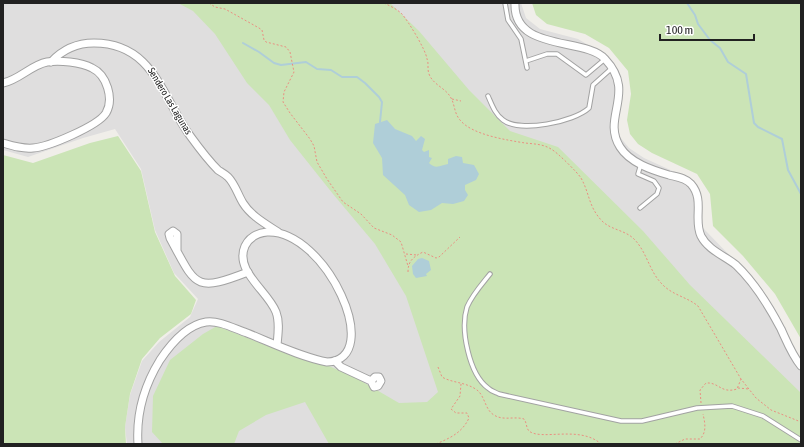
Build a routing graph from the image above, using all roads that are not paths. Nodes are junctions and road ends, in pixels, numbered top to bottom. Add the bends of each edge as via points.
1 (505, 3) edge
2 (515, 3) edge
3 (605, 59) junction
4 (526, 61) junction
5 (51, 62) junction
6 (527, 68) dead end
7 (612, 68) junction
8 (588, 74) junction
9 (594, 82) junction
10 (3, 83) edge
11 (488, 96) dead end
12 (3, 143) edge
13 (641, 164) junction
14 (640, 208) dead end
15 (266, 224) junction
16 (263, 233) junction
17 (280, 234) junction
18 (177, 251) dead end
19 (248, 272) junction
20 (490, 274) dead end
21 (277, 345) junction
22 (335, 361) junction
23 (801, 366) edge
24 (371, 382) dead end
25 (801, 440) edge
26 (138, 444) edge

1 - 4 lane via 508,20 521,39
2 - 3 street via 516,13 522,23 535,35 542,39 590,50
3 - 7 street
3 - 8 lane
4 - 6 lane
4 - 8 lane via 547,54 557,54 583,74
5 - 10 street, Sendero Las Lagunas via 34,67
5 - 12 street, Sendero Las Lagunas via 91,67 99,73 108,92 105,114 77,132 45,146 25,148
5 - 15 street, Sendero Las Lagunas via 69,48 94,43 117,46 139,58 156,75 190,136 219,171 228,177 244,205
7 - 9 lane
7 - 13 street via 619,80 620,89 615,135 625,153
8 - 9 lane
9 - 11 lane via 589,108 585,112 536,126 511,124 503,120 496,113
13 - 14 lane via 638,174 654,181 659,188 657,194
13 - 23 street via 690,183 696,191 700,205 699,225 702,238 735,265 755,286 781,329 790,351
15 - 16 street
15 - 17 street, Sendero Las Lagunas
16 - 17 street
16 - 19 street via 253,237 245,245 243,260
17 - 22 street via 299,243 315,255 327,269 342,296 350,322 351,339 346,352
18 - 19 street via 189,273 201,282 216,284
19 - 21 street via 276,311 279,324
20 - 25 lane via 468,307 465,322 465,340 470,359 478,377 487,388 514,398 621,421 642,421 697,408 732,406 763,416
21 - 22 street via 323,361
21 - 26 street via 223,324 206,322 192,328 163,356 145,390 137,425
22 - 24 street via 341,367

